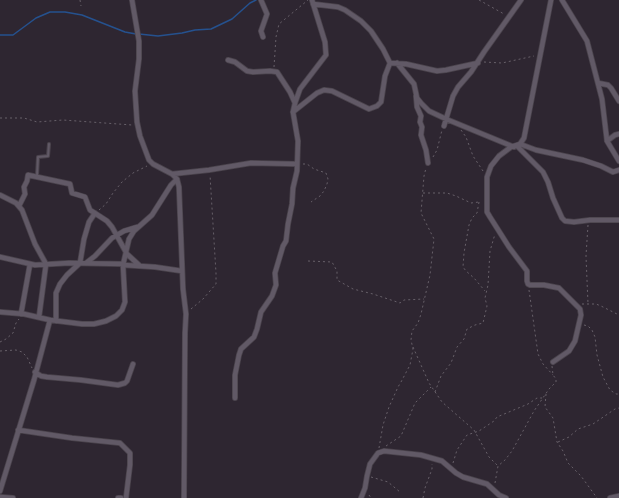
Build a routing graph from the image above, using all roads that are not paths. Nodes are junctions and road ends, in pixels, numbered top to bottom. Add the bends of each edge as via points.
1 (132, 0) edge
2 (261, 0) edge
3 (521, 0) edge
4 (551, 0) edge
5 (562, 0) edge
6 (312, 2) edge
7 (263, 37) dead end
8 (228, 60) dead end
9 (478, 62) junction
10 (390, 63) junction
11 (397, 63) junction
12 (598, 83) junction
13 (416, 92) junction
14 (619, 101) edge
15 (295, 103) junction
16 (294, 112) junction
17 (446, 119) junction
18 (444, 126) road end
19 (619, 134) edge
20 (607, 141) junction
21 (50, 144) dead end
22 (517, 145) junction
23 (619, 161) edge
24 (428, 163) road end
25 (297, 164) junction
26 (619, 170) edge
27 (172, 174) junction
28 (37, 177) junction
29 (177, 179) junction
30 (0, 194) edge
31 (19, 206) junction
32 (95, 213) junction
33 (619, 220) edge
34 (138, 227) junction
35 (117, 235) junction
36 (127, 254) junction
37 (0, 257) edge
38 (80, 263) junction
39 (86, 263) junction
40 (30, 264) junction
41 (46, 264) junction
42 (124, 265) junction
43 (140, 266) junction
44 (182, 271) junction
45 (0, 312) edge
46 (21, 314) junction
47 (39, 317) junction
48 (50, 320) junction
49 (56, 320) junction
50 (553, 362) road end
51 (133, 364) dead end
52 (35, 372) junction
53 (235, 398) dead end
54 (18, 430) junction
55 (0, 491) edge
56 (619, 496) edge
57 (0, 497) edge
58 (13, 498) edge
59 (126, 498) edge
60 (184, 498) edge
61 (361, 498) edge
62 (506, 498) edge
63 (610, 498) edge

1 - 27 street via 140,41 135,91 138,125 145,152 152,164
2 - 7 street via 267,14 261,31
3 - 9 street
4 - 22 street via 524,138
5 - 12 street via 587,40
6 - 10 street via 338,7 361,21 371,31
6 - 15 street via 325,42 326,55 300,89
8 - 15 street via 247,71 278,74
9 - 11 street via 437,71
9 - 17 street via 458,87
10 - 11 street
10 - 16 street via 381,102 377,106 369,109 332,91 324,90
11 - 13 street via 414,84
12 - 14 street via 608,85
12 - 20 street
13 - 17 street via 421,103 429,111
13 - 24 street via 417,107 421,116 421,135
15 - 16 street
16 - 25 street via 298,142
17 - 18 street
17 - 22 street
19 - 20 street
20 - 23 street
21 - 28 lane via 48,156 38,157
22 - 26 street via 583,160 613,172
22 - 33 street via 547,178 553,198 565,221
22 - 50 street via 505,151 491,166 487,177 487,212 527,271 528,284 559,288 580,309 580,324 571,348
25 - 27 street via 251,164
25 - 53 street via 286,241 275,274 276,285 261,312 254,337 239,355 235,375
27 - 29 street
28 - 31 street via 28,175 24,187 25,194
28 - 32 street via 70,184 72,193 84,197 88,207
29 - 34 street via 152,214
29 - 44 street
30 - 31 street
31 - 41 street
32 - 35 street via 106,221
32 - 38 street via 89,222
34 - 35 street
34 - 36 street via 129,239
35 - 36 street
35 - 39 street
36 - 42 street
36 - 43 street
37 - 40 street
38 - 39 street
38 - 41 street
38 - 49 street via 67,275 56,293
39 - 42 street
40 - 41 street
40 - 46 street
41 - 47 street
42 - 43 street
42 - 49 street via 125,302 116,316 106,322 94,324
43 - 44 street
44 - 60 street via 186,314
45 - 46 street
46 - 47 street
47 - 48 street
48 - 49 street
48 - 52 street
51 - 52 street via 125,383 118,385 47,377
52 - 54 street
54 - 55 street
54 - 59 street via 120,443 130,453
56 - 63 street
57 - 58 street
61 - 62 street via 370,464 382,451 442,461 463,477 487,484

